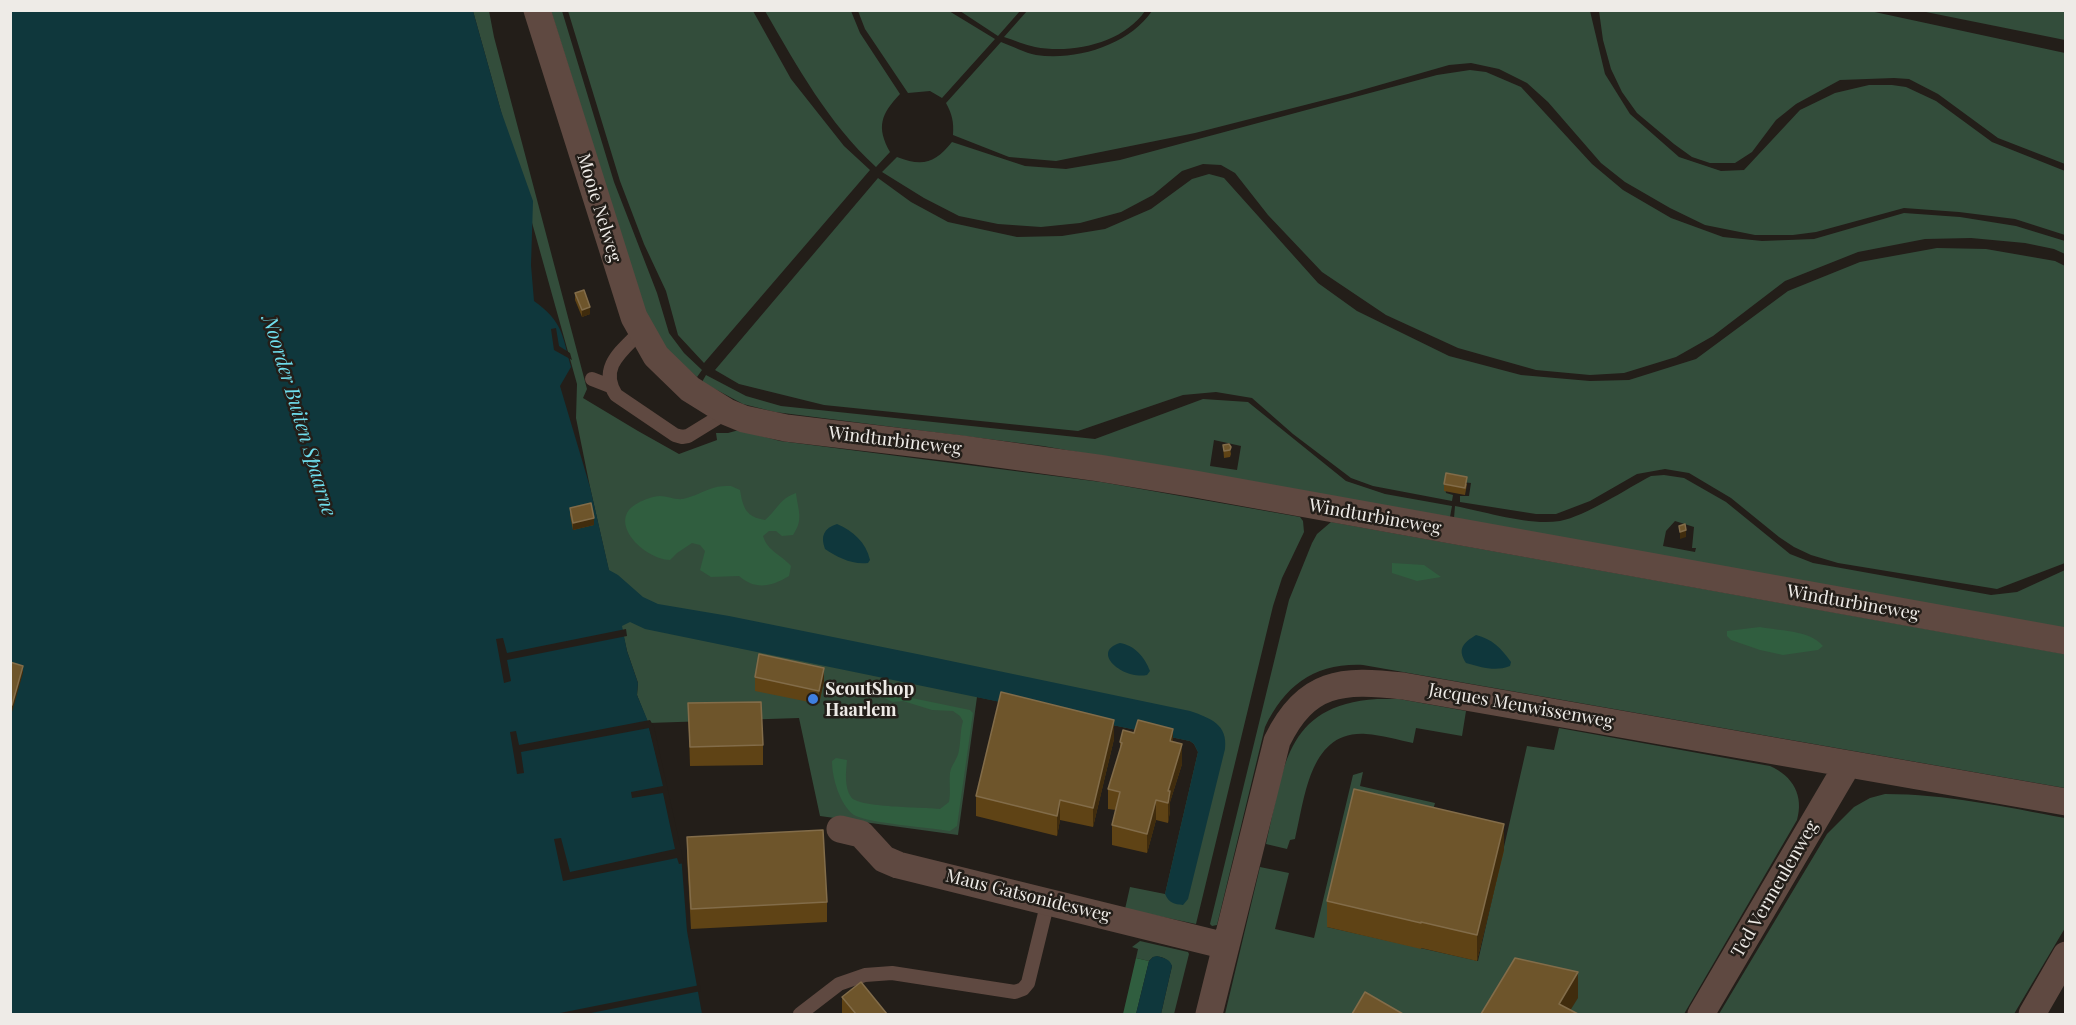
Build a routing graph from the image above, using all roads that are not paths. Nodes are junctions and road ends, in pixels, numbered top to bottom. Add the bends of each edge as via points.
1 (537, 10) edge
2 (641, 332) junction
3 (592, 379) dead end
4 (610, 386) junction
5 (690, 389) joint
6 (728, 412) junction
7 (2066, 641) edge
8 (1848, 764) junction
9 (2066, 802) edge
10 (840, 829) dead end
11 (1048, 901) junction
12 (1226, 946) junction
13 (2066, 955) edge
14 (800, 1014) edge
15 (1209, 1014) edge
16 (1701, 1014) edge
17 (2032, 1014) edge

1 - 2 street, Mooie Nelweg
2 - 4 lane via 610,366
2 - 5 street, Mooie Nelweg via 656,356
3 - 4 lane
4 - 6 lane via 616,395 682,437
5 - 6 street, Windturbineweg
6 - 7 street, Windturbineweg via 786,428 1195,484
8 - 9 street, Jacques Meuwissenweg
8 - 12 street, Jacques Meuwissenweg via 1403,686 1369,682 1330,686 1292,714 1277,741
8 - 16 street, Ted Vermeulenweg
10 - 11 street, Maus Gatsonidesweg via 861,834 884,859 898,865
11 - 12 street, Maus Gatsonidesweg
11 - 14 lane via 1028,983 1023,989 1015,992 891,973 865,975 839,984
12 - 15 street, Jacques Meuwissenweg
13 - 17 street

